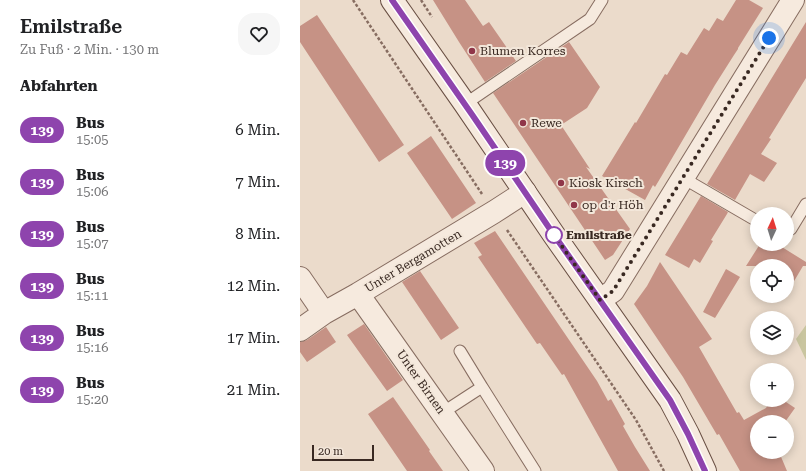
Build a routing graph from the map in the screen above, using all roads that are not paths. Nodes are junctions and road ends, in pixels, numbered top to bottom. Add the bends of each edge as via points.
1 (392, 0) edge
2 (602, 0) edge
3 (793, 0) edge
4 (464, 104) junction
5 (683, 178) junction
6 (525, 192) junction
7 (806, 204) edge
8 (750, 217) edge
9 (794, 224) edge
10 (300, 278) edge
11 (358, 294) junction
12 (600, 300) junction
13 (324, 313) junction
14 (300, 330) edge
15 (460, 351) dead end
16 (482, 387) junction
17 (442, 413) junction
18 (483, 471) edge
19 (534, 471) edge
20 (705, 471) edge

1 - 4 street
2 - 4 lane via 590,19
3 - 5 street
4 - 6 street
5 - 8 lane
5 - 12 street via 613,291
6 - 11 street, Unter Bergamotten
6 - 12 street
7 - 9 lane
10 - 13 street
11 - 13 street, Unter Bergamotten
11 - 17 street, Unter Birnen
12 - 20 street via 670,400
13 - 14 street, Unter Bergamotten
15 - 16 lane
16 - 17 lane
16 - 19 lane
17 - 18 street, Unter Birnen

